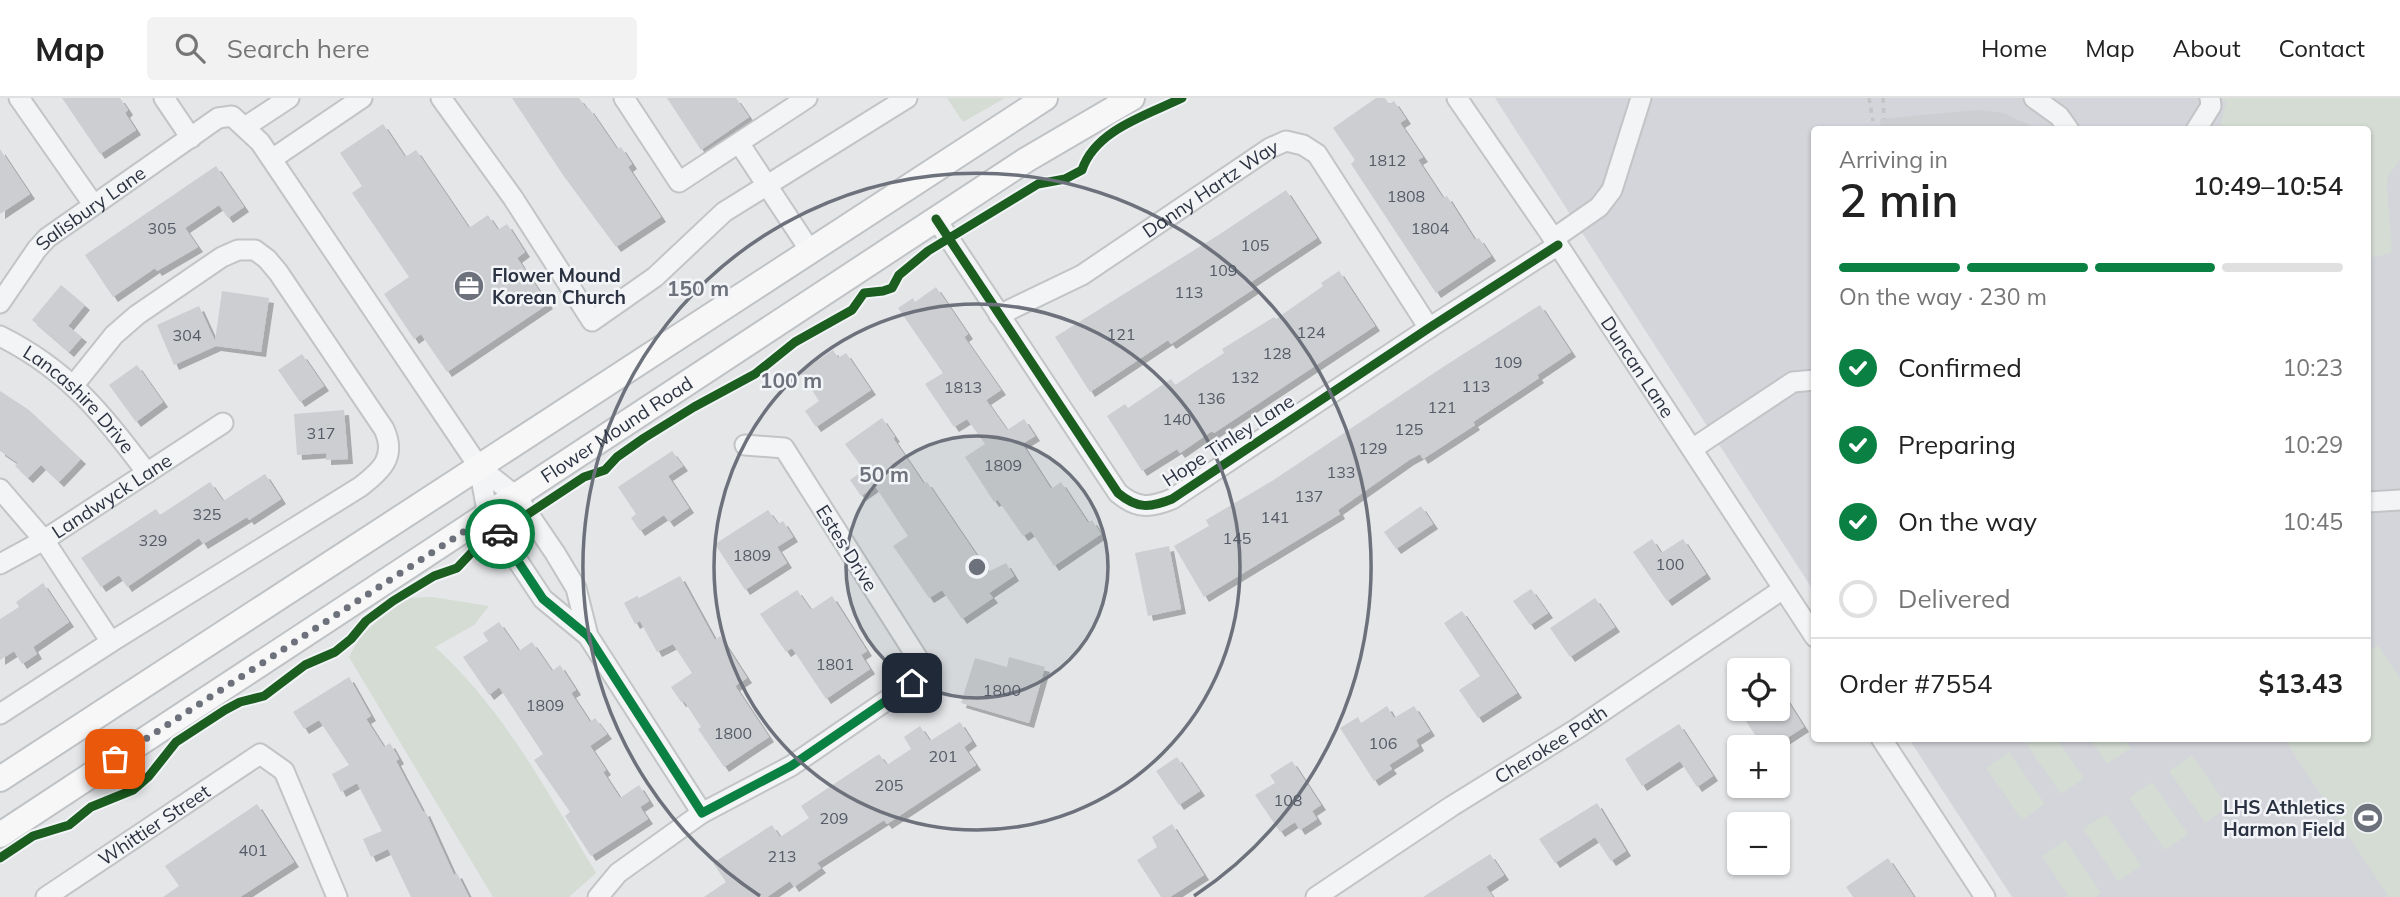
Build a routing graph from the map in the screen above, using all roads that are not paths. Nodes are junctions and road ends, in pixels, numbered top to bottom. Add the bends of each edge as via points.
1 (19, 98) edge
2 (164, 98) edge
3 (289, 98) edge
4 (362, 98) edge
5 (441, 98) edge
6 (624, 98) edge
7 (807, 98) edge
8 (907, 98) edge
9 (1045, 98) edge
10 (1132, 98) edge
11 (1457, 98) edge
12 (1641, 98) edge
13 (2034, 98) edge
14 (2210, 98) edge
15 (2066, 126) edge
16 (2198, 126) edge
17 (245, 127) junction
18 (196, 135) junction
19 (738, 143) junction
20 (272, 159) junction
21 (767, 186) junction
22 (93, 204) junction
23 (936, 219) junction
24 (1556, 242) junction
25 (811, 252) junction
26 (0, 303) edge
27 (999, 314) junction
28 (1429, 328) junction
29 (0, 336) edge
30 (1811, 380) edge
31 (72, 386) junction
32 (223, 424) dead end
33 (745, 445) dead end
34 (1692, 449) junction
35 (479, 467) junction
36 (147, 473) junction
37 (0, 489) edge
38 (517, 496) junction
39 (2400, 500) edge
40 (2371, 502) edge
41 (488, 516) junction
42 (44, 540) junction
43 (0, 564) edge
44 (1783, 589) junction
45 (1811, 631) edge
46 (588, 636) junction
47 (111, 642) junction
48 (0, 714) edge
49 (1884, 742) edge
50 (0, 779) edge
51 (702, 813) junction
52 (0, 835) edge
53 (46, 897) edge
54 (337, 897) edge
55 (598, 897) edge
56 (1316, 897) edge
57 (1985, 897) edge

1 - 22 street
2 - 18 street
3 - 17 street
4 - 20 street
5 - 21 street via 513,198 592,321 655,277 724,212
6 - 19 street via 679,183
7 - 19 street
8 - 21 street
9 - 25 main road
10 - 23 main road, Flower Mound Road
11 - 24 street, Duncan Lane
12 - 24 street, Hope Tinley Lane via 1612,190 1599,207
13 - 15 street
14 - 16 street via 2211,106
17 - 18 street, Salisbury Lane via 232,116 218,118
17 - 20 street
18 - 22 street, Salisbury Lane
19 - 21 street
20 - 35 street
21 - 25 street
22 - 26 street, Salisbury Lane via 37,249
23 - 27 street, Hope Tinley Lane
23 - 38 main road, Flower Mound Road
24 - 28 street, Hope Tinley Lane
24 - 34 street, Duncan Lane
25 - 35 main road
27 - 28 street, Danny Hartz Way via 1082,275 1286,141 1317,154
27 - 28 street, Hope Tinley Lane via 1118,493 1127,501 1151,507 1172,499
29 - 31 street, Lancashire Drive via 38,357
30 - 34 street via 1793,382
31 - 36 street, Lancashire Drive via 109,422
31 - 47 street via 114,334 137,314 222,257 255,250 278,272 389,440 384,465 360,487
32 - 36 street, Landwyck Lane
33 - 51 street, Estes Drive via 785,448 919,662 912,683 791,766
34 - 44 street, Duncan Lane
35 - 38 street
35 - 41 street
35 - 50 main road
36 - 42 street, Landwyck Lane
37 - 42 street
38 - 41 main road, Flower Mound Road
38 - 46 street via 576,588
39 - 40 street
41 - 46 street via 543,599
41 - 52 main road, Flower Mound Road
42 - 43 street, Landwyck Lane
42 - 47 street
44 - 45 street, Duncan Lane
44 - 56 street, Cherokee Path
46 - 51 street
47 - 48 street
49 - 57 street
51 - 55 street via 618,873
53 - 54 street, Whittier Street via 260,754 284,771

